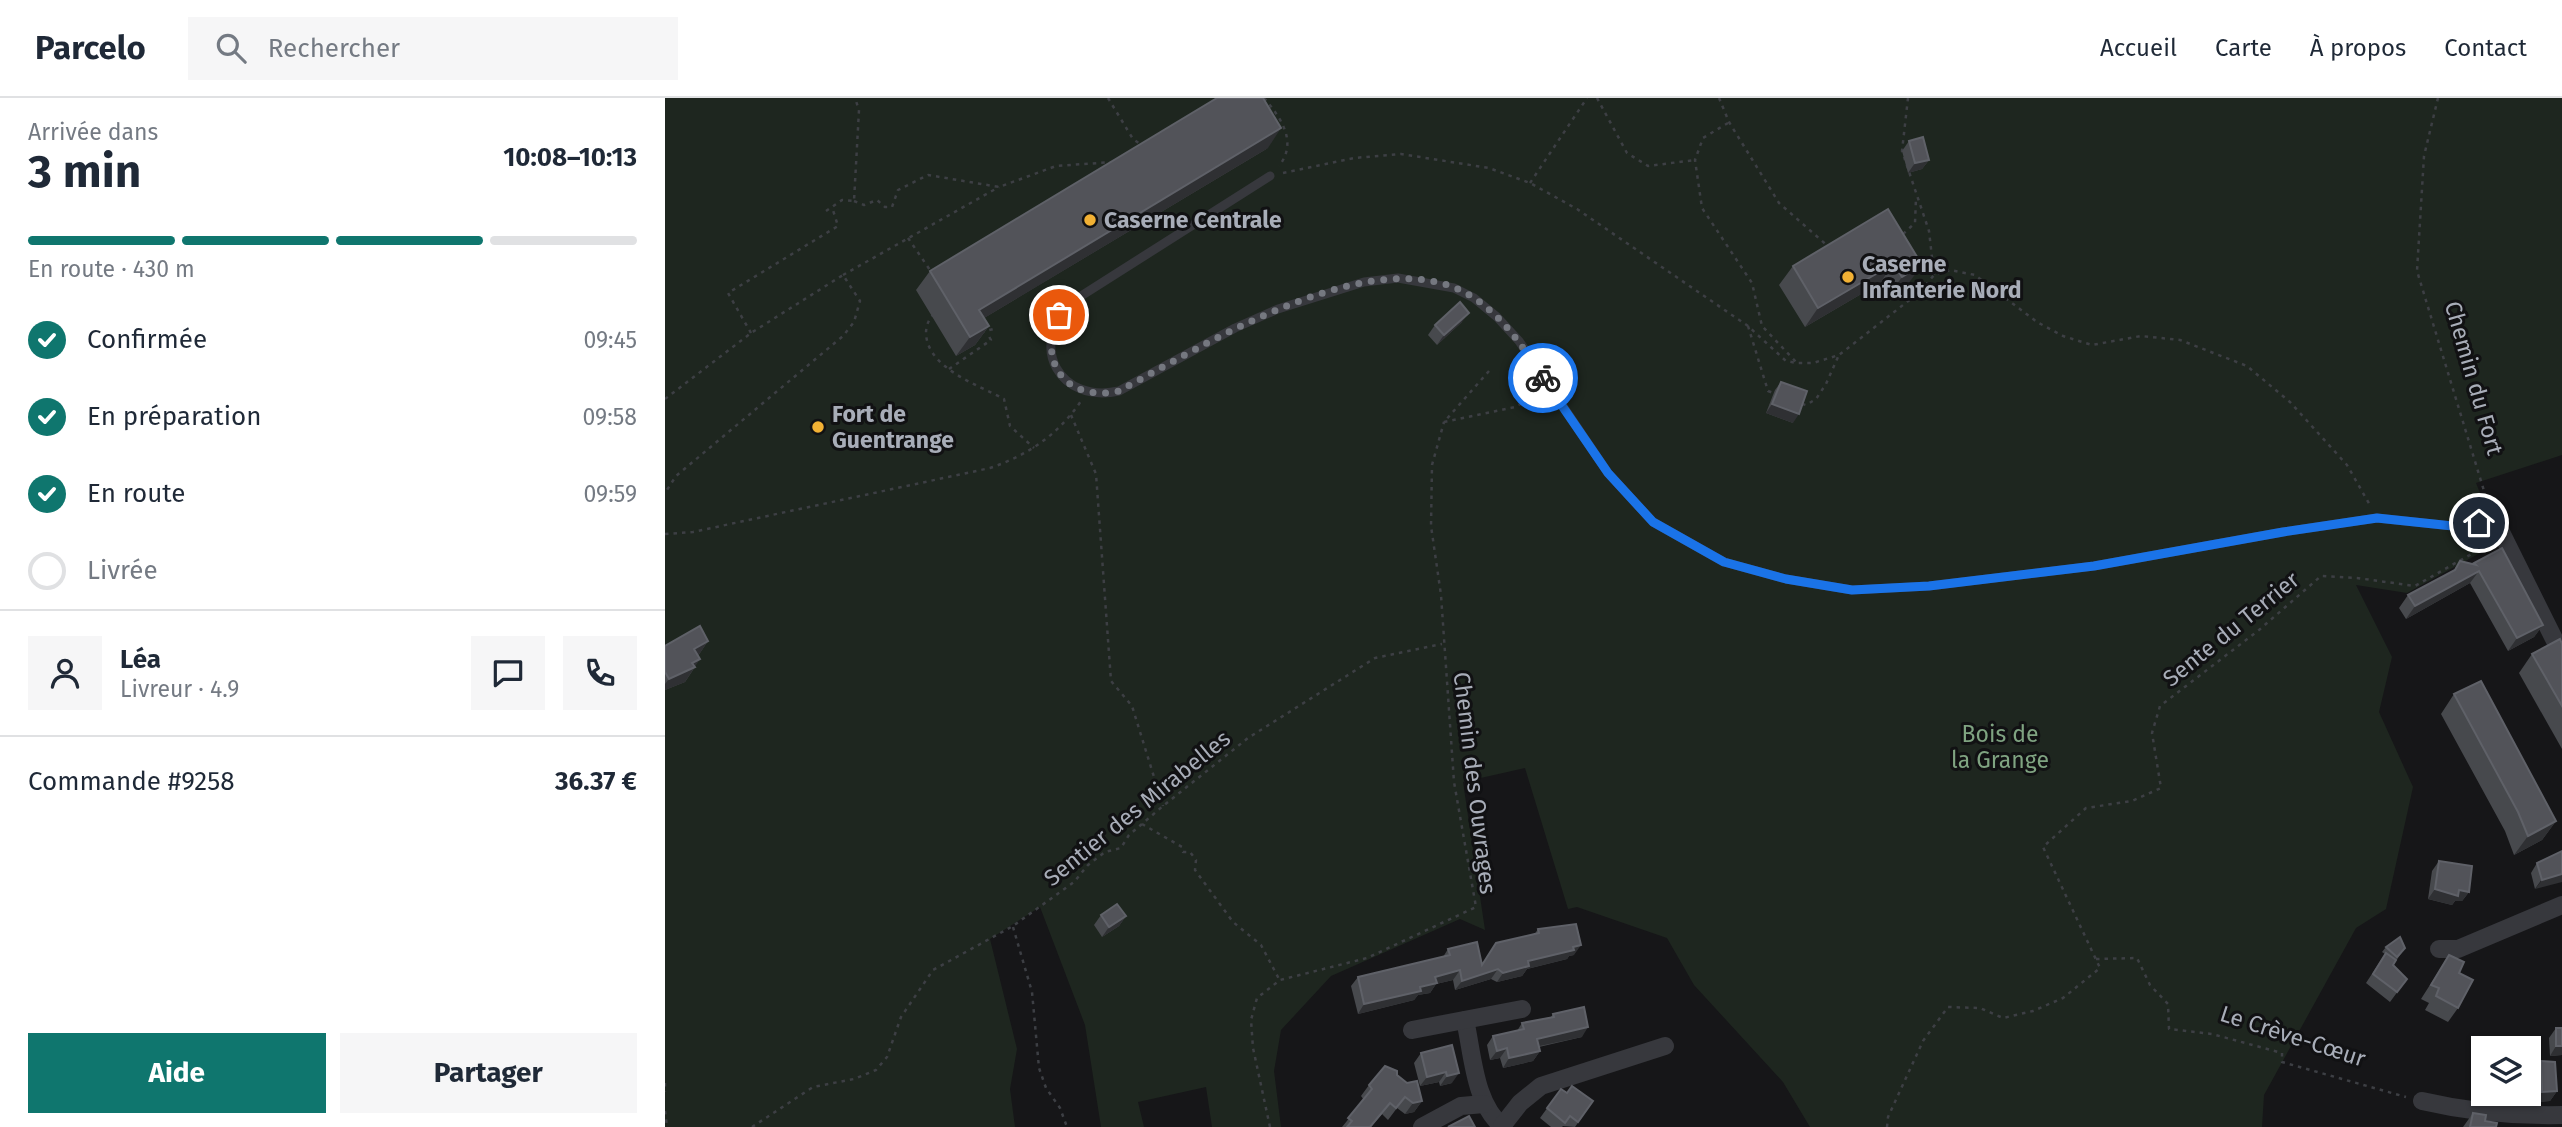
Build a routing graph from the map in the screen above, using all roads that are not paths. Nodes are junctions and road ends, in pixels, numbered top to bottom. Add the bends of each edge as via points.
1 (1270, 176) road end
2 (2495, 520) joint
3 (2562, 655) edge
4 (2562, 905) edge
5 (2439, 948) dead end
6 (1522, 1009) dead end
7 (1465, 1020) junction
8 (1412, 1030) dead end
9 (1665, 1046) dead end
10 (2422, 1101) road end
11 (1484, 1104) junction
12 (2562, 1115) edge
13 (1422, 1127) edge
14 (1503, 1127) edge

1 - 2 lane via 1070,303 1052,329 1053,361 1066,380 1087,393 1119,391 1278,309 1364,282 1431,281 1474,298 1519,341 1608,473 1653,522 1724,562 1786,579 1852,590 1929,586 2094,566 2377,518 2462,527
2 - 3 street
4 - 5 street via 2458,948
6 - 7 street
7 - 8 street
7 - 11 street
9 - 14 street via 1541,1086 1520,1103
10 - 12 street via 2464,1111
11 - 13 street via 1461,1106
11 - 14 street

